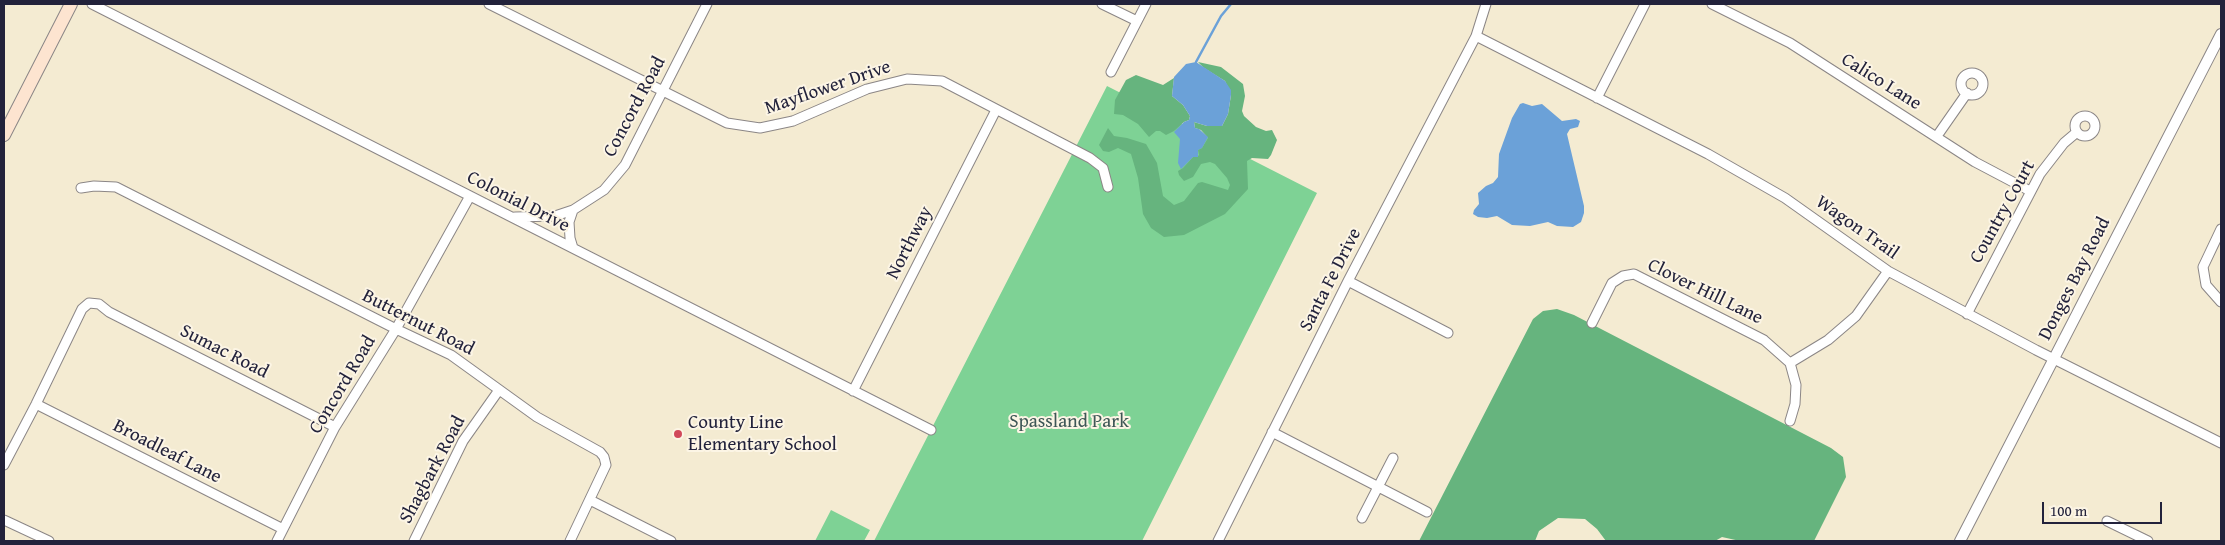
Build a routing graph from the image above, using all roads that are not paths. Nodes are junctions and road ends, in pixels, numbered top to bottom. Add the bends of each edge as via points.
1 (71, 4) edge
2 (92, 4) edge
3 (489, 4) edge
4 (707, 4) edge
5 (1102, 4) edge
6 (1146, 4) edge
7 (1486, 4) edge
8 (1645, 4) edge
9 (1712, 4) edge
10 (1137, 22) junction
11 (2221, 34) edge
12 (1476, 36) junction
13 (1111, 72) dead end
14 (663, 92) junction
15 (1967, 93) dead end
16 (1597, 98) junction
17 (996, 110) junction
18 (2077, 132) dead end
19 (4, 135) edge
20 (1937, 136) junction
21 (1108, 187) dead end
22 (81, 188) dead end
23 (2030, 191) junction
24 (470, 196) junction
25 (573, 210) junction
26 (512, 218) junction
27 (2221, 229) edge
28 (573, 248) junction
29 (1888, 271) junction
30 (1348, 280) junction
31 (2220, 301) edge
32 (1967, 314) junction
33 (1592, 323) dead end
34 (396, 329) junction
35 (1448, 333) dead end
36 (2054, 358) junction
37 (1790, 363) junction
38 (499, 390) junction
39 (853, 391) junction
40 (36, 404) junction
41 (1790, 421) dead end
42 (335, 427) junction
43 (931, 430) dead end
44 (1272, 432) junction
45 (2221, 443) edge
46 (1394, 458) dead end
47 (4, 465) edge
48 (1378, 486) junction
49 (590, 500) junction
50 (1427, 512) dead end
51 (1362, 518) dead end
52 (4, 520) edge
53 (2107, 521) dead end
54 (283, 530) junction
55 (49, 541) edge
56 (277, 541) edge
57 (414, 541) edge
58 (570, 541) edge
59 (671, 541) edge
60 (1218, 541) edge
61 (1960, 541) edge
62 (2148, 541) edge

1 - 19 main road
2 - 24 street, Colonial Drive
3 - 14 street, Mayflower Drive
4 - 14 street, Concord Road
5 - 10 street
6 - 10 street
7 - 12 street, Santa Fe Drive
8 - 16 street
9 - 20 street, Calico Lane via 1790,43
10 - 13 street
11 - 36 street, Donges Bay Road
12 - 16 street, Wagon Trail
12 - 30 street, Santa Fe Drive
14 - 17 street, Mayflower Drive via 727,123 760,128 793,121 867,89 907,79 942,81
14 - 25 street, Concord Road via 625,165 604,190
15 - 20 street
16 - 29 street, Wagon Trail via 1708,154 1785,198
17 - 21 street, Mayflower Drive via 1095,161 1103,168
17 - 39 street, Northway
18 - 23 street, Country Court via 2052,158
20 - 23 street, Calico Lane via 1975,162
22 - 34 street, Butternut Road via 116,187
23 - 32 street, Country Court
24 - 26 street, Colonial Drive
24 - 34 street, Concord Road
25 - 26 street, Concord Road via 555,216
25 - 28 street via 569,222
26 - 28 street, Colonial Drive
27 - 31 street via 2203,267 2206,284
28 - 39 street, Colonial Drive
29 - 32 street, Wagon Trail
29 - 37 street via 1856,316 1828,340
30 - 35 street
30 - 44 street, Santa Fe Drive
32 - 36 street, Wagon Trail
33 - 37 street, Clover Hill Lane via 1612,283 1634,274 1764,340
34 - 38 street, Butternut Road via 451,355
34 - 42 street, Concord Road
36 - 45 street, Wagon Trail
36 - 61 street, Donges Bay Road
37 - 41 street via 1796,385
38 - 49 street, Butternut Road via 537,418 600,452 606,465
38 - 57 street, Shagbark Road via 463,441
39 - 43 street, Colonial Drive
40 - 42 street, Sumac Road via 82,309 89,303 99,304
40 - 47 street
40 - 54 street, Broadleaf Lane
42 - 54 street, Concord Road
44 - 48 street
44 - 60 street, Santa Fe Drive
46 - 48 street
48 - 50 street
48 - 51 street
49 - 58 street, Butternut Road
49 - 59 street
52 - 55 street
53 - 62 street
54 - 56 street, Concord Road

